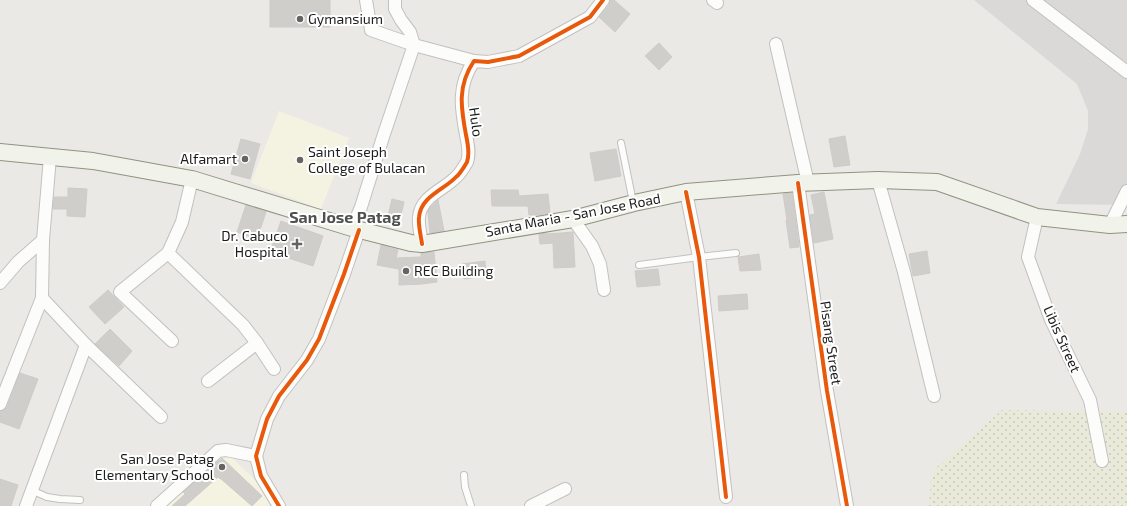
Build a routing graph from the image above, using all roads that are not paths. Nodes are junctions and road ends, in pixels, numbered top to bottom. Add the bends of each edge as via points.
1 (366, 0) edge
2 (395, 0) edge
3 (603, 0) edge
4 (1033, 0) edge
5 (776, 44) dead end
6 (414, 45) junction
7 (474, 61) junction
8 (1127, 72) edge
9 (621, 143) dead end
10 (0, 152) edge
11 (50, 157) junction
12 (192, 179) junction
13 (878, 180) junction
14 (803, 183) junction
15 (1127, 191) edge
16 (686, 192) junction
17 (634, 203) junction
18 (1037, 217) junction
19 (572, 219) junction
20 (1127, 224) edge
21 (1110, 225) junction
22 (356, 229) junction
23 (43, 240) junction
24 (422, 244) junction
25 (736, 253) dead end
26 (168, 254) junction
27 (699, 257) junction
28 (639, 266) dead end
29 (0, 283) edge
30 (604, 290) dead end
31 (42, 298) junction
32 (172, 341) dead end
33 (257, 343) junction
34 (86, 345) junction
35 (274, 369) dead end
36 (208, 381) dead end
37 (934, 396) dead end
38 (0, 404) edge
39 (161, 417) dead end
40 (256, 456) junction
41 (1102, 461) dead end
42 (464, 475) dead end
43 (31, 490) junction
44 (565, 490) dead end
45 (726, 497) dead end
46 (80, 500) dead end
47 (26, 506) edge
48 (157, 506) edge
49 (279, 506) edge
50 (471, 506) edge
51 (531, 506) edge
52 (847, 506) edge

1 - 6 street via 371,30
2 - 6 street via 395,9 410,32
3 - 7 street via 590,17 519,56 488,62
4 - 8 street
5 - 14 street, Pisang Street
6 - 7 street
6 - 22 street
7 - 24 street, Hulo via 468,70 462,91 462,110 469,153 456,177 426,200 419,216
9 - 17 lane
10 - 11 main road, Santa Maria - San Jose Road
11 - 12 main road, Santa Maria - San Jose Road
11 - 23 street
12 - 22 main road, Santa Maria - San Jose Road
12 - 26 street via 182,222
13 - 14 main road, Santa Maria - San Jose Road
13 - 18 main road, Santa Maria - San Jose Road via 937,182
13 - 37 street via 904,272
14 - 16 main road, Santa Maria - San Jose Road
14 - 52 street, Pisang Street via 827,390
15 - 21 street
16 - 17 main road, Santa Maria - San Jose Road
16 - 27 street
17 - 19 main road, Santa Maria - San Jose Road
18 - 21 main road, Santa Maria - San Jose Road
18 - 41 street, Libis Street via 1028,257 1051,320 1090,400
19 - 24 main road, Santa Maria - San Jose Road
19 - 30 street via 592,246 600,264
20 - 21 main road, Santa Maria - San Jose Road
22 - 24 main road, Santa Maria - San Jose Road
22 - 40 street via 344,274 319,339 307,360 279,396 267,418
23 - 29 street via 18,262
23 - 31 street
25 - 27 lane
26 - 32 street via 120,292
26 - 33 street via 243,325
27 - 28 lane
27 - 45 street
31 - 34 street
31 - 38 street
33 - 35 street
33 - 36 street
34 - 39 street
34 - 43 street
40 - 48 street via 226,450 218,451
40 - 49 street via 261,476
42 - 50 lane
43 - 46 lane via 46,497
43 - 47 street
44 - 51 street

